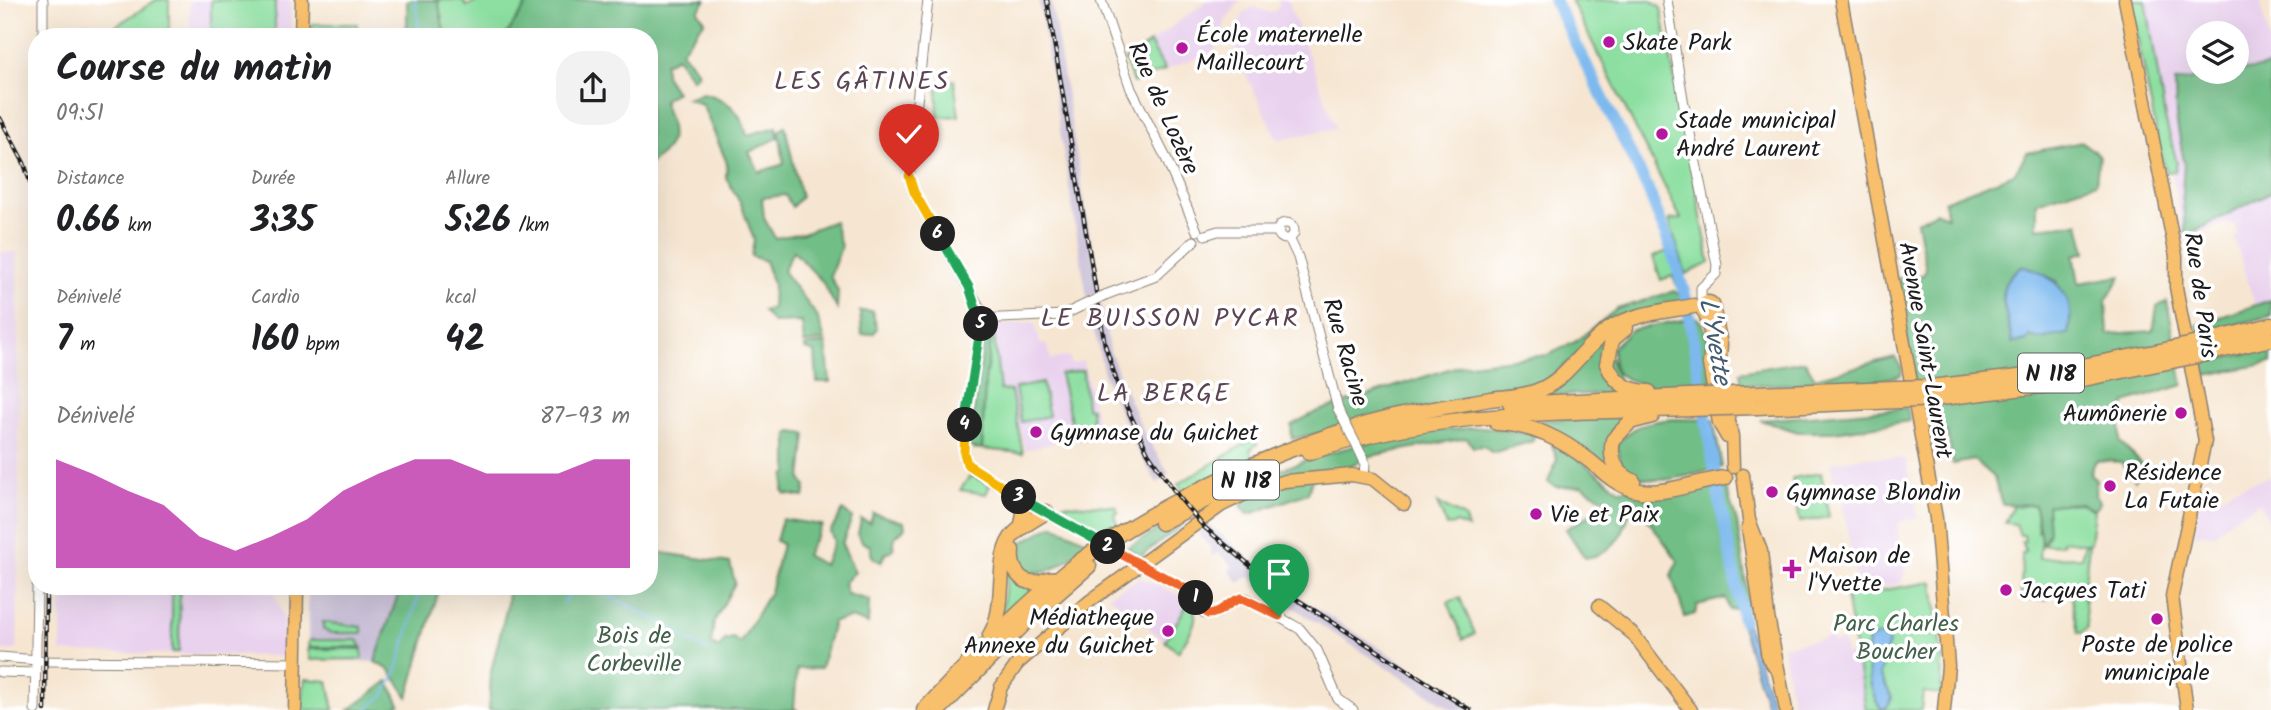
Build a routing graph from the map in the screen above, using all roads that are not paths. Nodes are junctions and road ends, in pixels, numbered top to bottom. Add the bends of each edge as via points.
1 (43, 0) edge
2 (302, 0) edge
3 (928, 0) edge
4 (1101, 0) edge
5 (1667, 0) edge
6 (1841, 0) edge
7 (2125, 0) edge
8 (43, 28) edge
9 (301, 28) edge
10 (1201, 233) junction
11 (1698, 309) junction
12 (982, 319) junction
13 (2271, 325) edge
14 (2271, 339) edge
15 (2205, 348) junction
16 (1689, 403) junction
17 (1470, 404) junction
18 (1669, 410) junction
19 (1408, 426) junction
20 (1729, 474) junction
21 (1368, 478) junction
22 (1021, 498) junction
23 (1404, 504) dead end
24 (1050, 514) junction
25 (1021, 528) junction
26 (1057, 579) junction
27 (37, 595) edge
28 (297, 595) edge
29 (1599, 606) dead end
30 (976, 655) junction
31 (0, 657) edge
32 (37, 661) junction
33 (296, 663) junction
34 (977, 670) junction
35 (0, 673) edge
36 (36, 673) junction
37 (35, 710) edge
38 (295, 710) edge
39 (924, 710) edge
40 (939, 710) edge
41 (950, 710) edge
42 (996, 710) edge
43 (1353, 710) edge
44 (1691, 710) edge
45 (1786, 710) edge
46 (1944, 710) edge
47 (2187, 710) edge

1 - 8 street
2 - 9 main road
3 - 12 street via 909,176 982,309
4 - 10 street, Rue de Lozère via 1131,89
5 - 11 street via 1717,265 1716,274 1701,288
6 - 46 main road, Avenue Saint-Laurent via 1936,518 1948,666
7 - 47 main road, Rue de Paris via 2175,252 2176,287 2205,441 2172,596
10 - 12 street, bridge via 1202,243 1194,241 1156,276 1063,315
10 - 21 street, Rue Racine, bridge via 1279,231 1284,224 1291,225 1294,231 1289,238 1338,409 1362,454
11 - 16 highway via 1624,328 1612,340 1607,364 1628,389 1675,392
11 - 17 highway via 1616,325 1545,388
11 - 20 main road via 1721,344 1719,374 1732,442
12 - 22 street via 964,453 970,468
13 - 15 highway, N 118
14 - 15 highway, N 118
15 - 16 highway, N 118, bridge via 1932,393
16 - 17 highway, N 118
16 - 18 highway, N 118
17 - 26 highway, N 118 via 1378,421 1267,459 1130,530
18 - 19 highway, N 118 via 1503,415
18 - 20 highway via 1630,422 1617,433 1611,448 1617,470 1643,483
19 - 20 highway via 1484,422 1530,427 1555,438 1619,484 1636,490 1657,490
19 - 34 highway, N 118 via 1266,470 1131,538 1066,585
20 - 45 main road via 1749,520 1768,658 1779,673
21 - 23 main road
21 - 42 main road via 1285,481 1222,505 1090,601 1027,658
22 - 24 street
22 - 25 highway
24 - 25 highway
24 - 26 highway via 1019,539 1011,558 1017,573 1027,581
24 - 43 street, bridge via 1189,592 1205,614 1220,612 1235,600 1249,600 1300,629 1317,650 1338,699
25 - 30 highway via 1006,547 999,615
26 - 30 highway, N 118
27 - 32 street
28 - 33 main road
29 - 44 main road via 1633,634
30 - 39 highway
31 - 32 street
32 - 33 street
32 - 36 street
33 - 38 main road
34 - 40 highway, N 118
34 - 41 highway via 976,678
35 - 36 street
36 - 37 street

